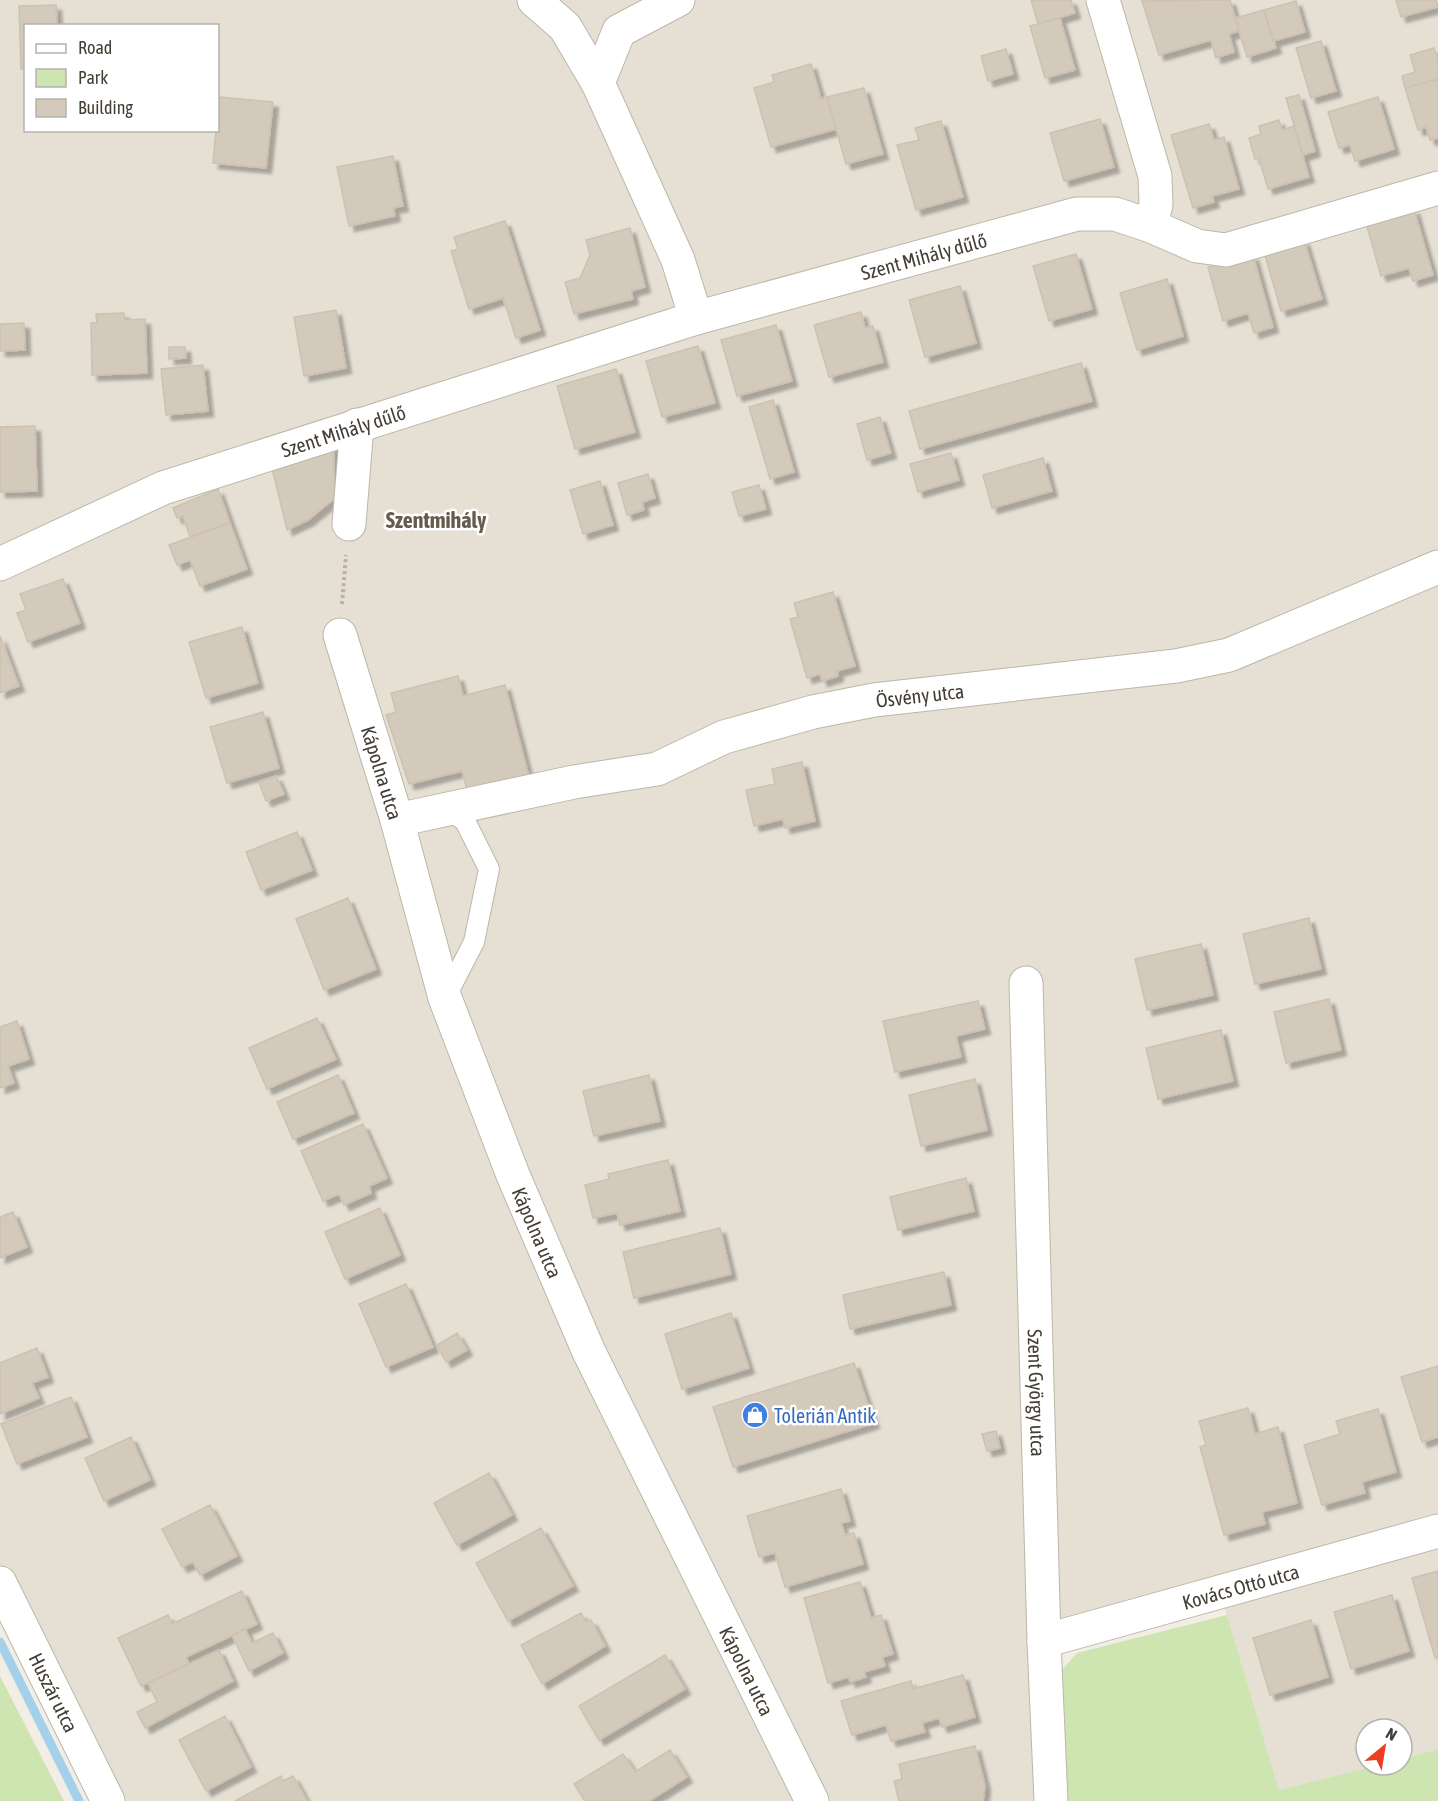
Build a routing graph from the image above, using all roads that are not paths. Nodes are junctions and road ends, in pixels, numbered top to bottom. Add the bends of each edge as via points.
1 (534, 0) edge
2 (678, 0) edge
3 (1103, 0) edge
4 (598, 83) junction
5 (1438, 188) edge
6 (1151, 226) junction
7 (696, 318) junction
8 (357, 425) junction
9 (349, 524) road end
10 (0, 564) edge
11 (1438, 567) edge
12 (340, 635) road end
13 (447, 809) junction
14 (397, 820) junction
15 (1026, 983) dead end
16 (445, 998) junction
17 (1438, 1531) edge
18 (0, 1583) edge
19 (1044, 1641) junction
20 (108, 1801) edge
21 (812, 1801) edge
22 (1051, 1801) edge

1 - 4 street via 565,27
2 - 4 street via 619,31
3 - 6 street via 1155,176 1156,204
4 - 7 street via 678,260
5 - 6 street, Szent Mihály dűlő via 1226,250 1197,246
6 - 7 street, Szent Mihály dűlő via 1115,214 1077,214
7 - 8 street, Szent Mihály dűlő
8 - 9 street
8 - 10 street, Szent Mihály dűlő via 163,488
11 - 13 street, Ösvény utca via 1229,655 1176,666 874,700 813,712 724,736 657,769
12 - 14 street, Kápolna utca
13 - 14 street, Ösvény utca
13 - 16 lane via 465,821 489,869 474,942
14 - 16 street, Kápolna utca
15 - 19 street, Szent György utca
16 - 21 street, Kápolna utca via 513,1175 589,1352
17 - 19 street, Kovács Ottó utca
18 - 20 street, Huszár utca
19 - 22 street, Szent György utca

